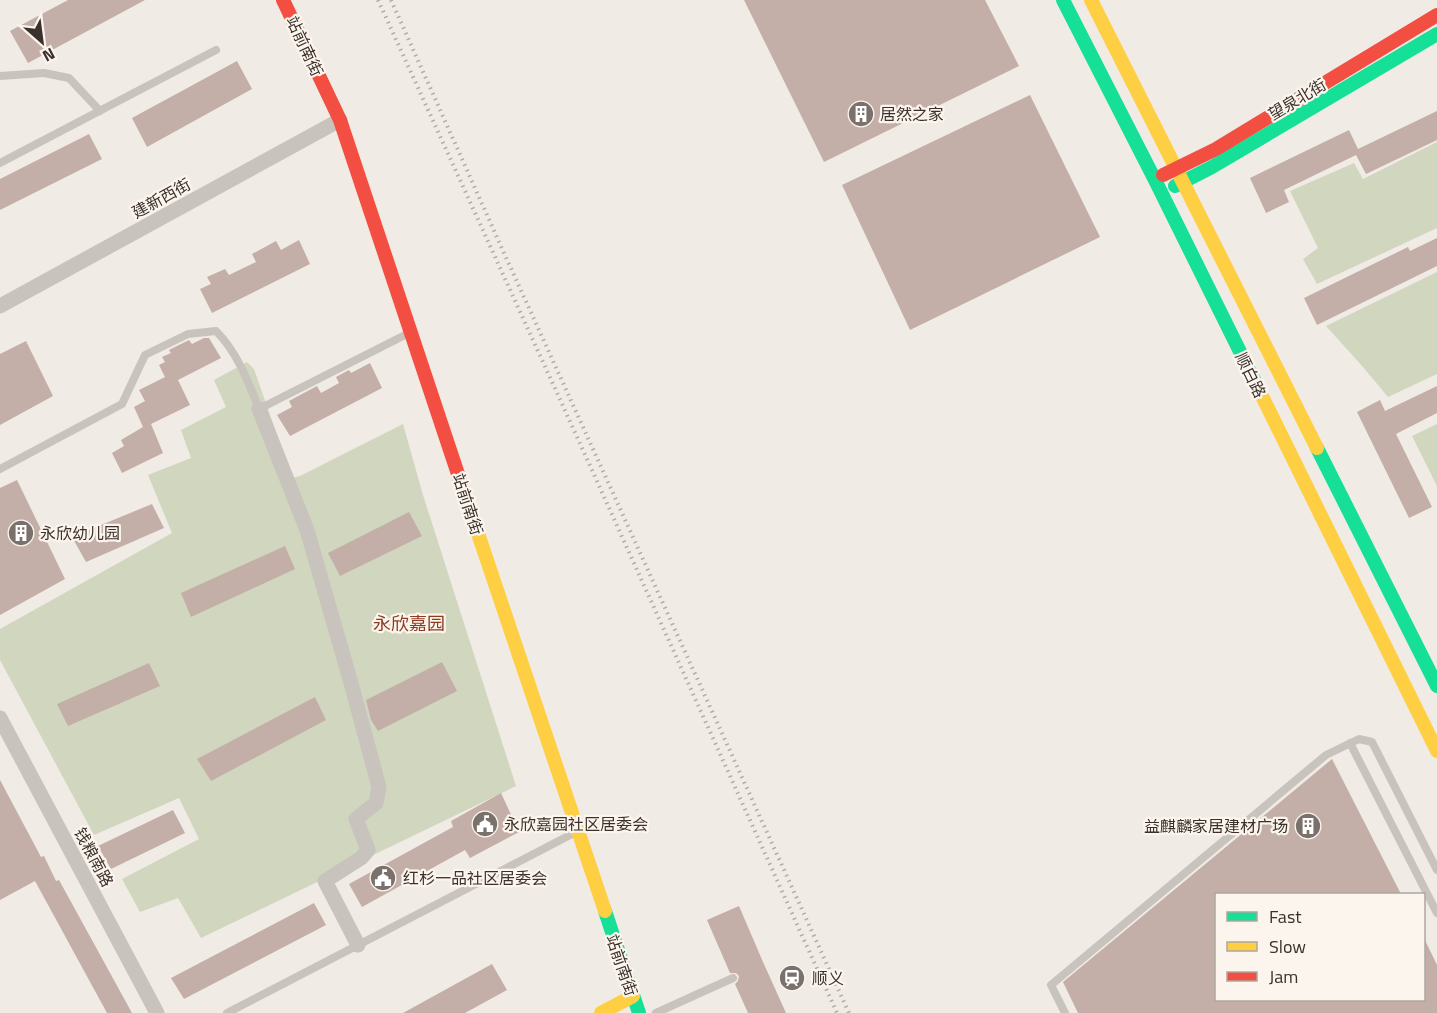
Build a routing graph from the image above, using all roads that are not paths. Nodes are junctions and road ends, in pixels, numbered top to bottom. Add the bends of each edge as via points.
1 (283, 0) edge
2 (1063, 0) edge
3 (1091, 0) edge
4 (1437, 15) edge
5 (1437, 34) edge
6 (216, 50) dead end
7 (0, 76) edge
8 (100, 111) junction
9 (340, 120) junction
10 (0, 162) edge
11 (1176, 169) junction
12 (1155, 180) junction
13 (1183, 182) junction
14 (1161, 193) junction
15 (0, 306) edge
16 (411, 332) junction
17 (259, 409) junction
18 (0, 469) edge
19 (1437, 686) edge
20 (0, 718) edge
21 (1350, 743) junction
22 (1437, 751) edge
23 (578, 831) junction
24 (1437, 870) edge
25 (1437, 913) edge
26 (358, 945) junction
27 (733, 978) dead end
28 (633, 996) junction
29 (636, 1012) edge
30 (157, 1013) edge
31 (227, 1013) edge
32 (601, 1013) edge
33 (656, 1013) edge
34 (1065, 1013) edge

1 - 9 main road, 站前南街
2 - 12 main road, 顺白路
3 - 11 main road, 顺白路
4 - 11 main road, 望泉北街
5 - 13 main road, 望泉北街
6 - 8 lane
7 - 8 lane via 44,73 69,78
8 - 10 lane
9 - 15 street, 建新西街
9 - 16 main road, 站前南街
11 - 12 main road, 望泉北街
11 - 13 main road, 顺白路
12 - 14 main road, 顺白路
13 - 14 main road, 望泉北街
13 - 19 main road, 顺白路
14 - 22 main road, 顺白路
16 - 17 lane
16 - 23 main road, 站前南街
17 - 18 lane via 240,363 224,339 216,331 188,334 145,355 122,404
17 - 26 street via 307,531 379,787 376,803 356,819 368,850 325,881
20 - 30 street, 钱粮南路
21 - 24 lane via 1359,739 1372,742
21 - 25 lane
21 - 34 lane via 1326,755 1051,985
23 - 26 lane
23 - 28 main road, 站前南街
26 - 31 lane
27 - 33 lane
28 - 29 main road, 站前南街
28 - 32 main road

